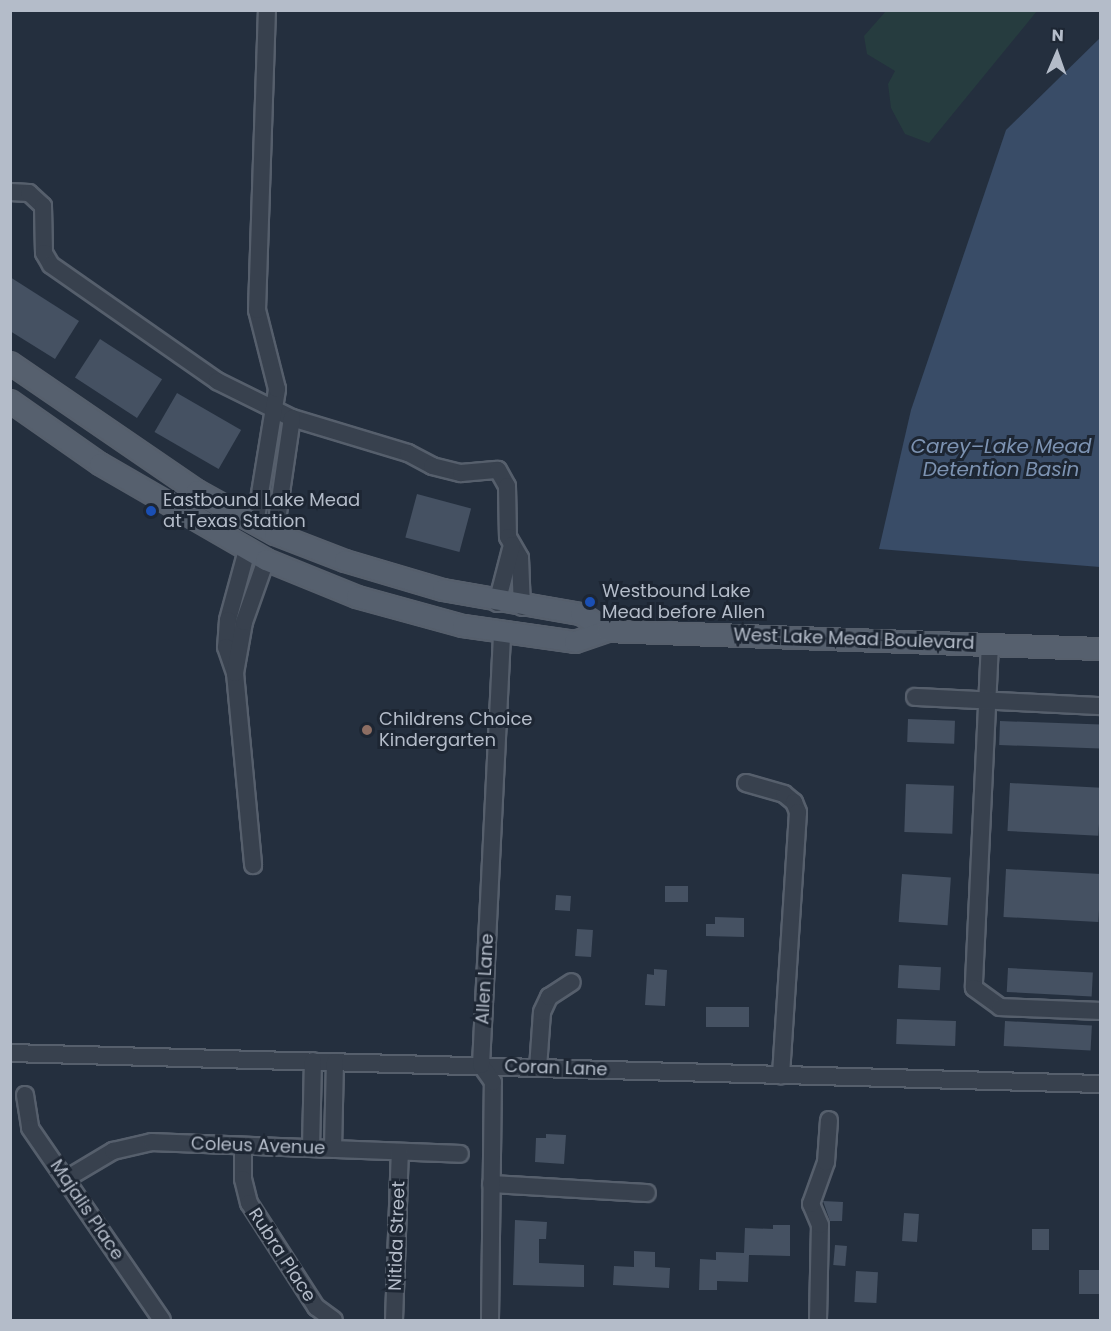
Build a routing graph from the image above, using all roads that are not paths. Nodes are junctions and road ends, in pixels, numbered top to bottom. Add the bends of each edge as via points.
1 (267, 10) edge
2 (10, 192) edge
3 (10, 363) edge
4 (10, 401) edge
5 (274, 408) junction
6 (292, 418) junction
7 (255, 524) junction
8 (275, 534) junction
9 (512, 545) junction
10 (247, 550) junction
11 (266, 560) junction
12 (497, 603) junction
13 (522, 607) junction
14 (607, 632) junction
15 (502, 633) junction
16 (990, 643) junction
17 (1101, 649) edge
18 (235, 673) junction
19 (915, 697) dead end
20 (987, 701) junction
21 (1101, 706) edge
22 (746, 783) dead end
23 (253, 865) dead end
24 (572, 982) dead end
25 (1101, 1011) edge
26 (10, 1053) edge
27 (313, 1061) junction
28 (335, 1062) junction
29 (481, 1065) junction
30 (538, 1068) junction
31 (781, 1075) junction
32 (1101, 1084) edge
33 (25, 1095) dead end
34 (829, 1120) dead end
35 (243, 1146) junction
36 (311, 1149) junction
37 (333, 1149) junction
38 (400, 1152) junction
39 (460, 1154) dead end
40 (66, 1179) junction
41 (491, 1184) junction
42 (647, 1192) dead end
43 (162, 1320) edge
44 (334, 1320) edge
45 (394, 1320) edge
46 (490, 1320) edge
47 (818, 1320) edge

1 - 5 street via 257,310 276,376
2 - 5 street via 29,193 43,206 44,253 51,266 217,381
3 - 7 main road via 188,484
4 - 10 main road, West Lake Mead Boulevard via 100,464
5 - 6 street
5 - 7 street
6 - 8 street
6 - 9 street via 408,453 442,469 469,473 498,470 507,486
7 - 8 main road
7 - 10 main road
8 - 11 main road
8 - 12 main road via 397,578
9 - 12 street
9 - 13 street via 520,558
10 - 11 main road, West Lake Mead Boulevard
10 - 18 street via 228,620 226,647
11 - 15 main road, West Lake Mead Boulevard via 357,597
11 - 18 street via 244,622
12 - 13 main road
13 - 14 main road via 581,614
14 - 15 main road, West Lake Mead Boulevard via 575,642
14 - 16 main road, West Lake Mead Boulevard
15 - 29 street, Allen Lane
16 - 17 main road, West Lake Mead Boulevard
16 - 20 street
18 - 23 street
19 - 20 street
20 - 21 street
20 - 25 street via 974,988 1000,1007
22 - 31 street via 784,794 798,812
24 - 30 street via 549,997 542,1012
26 - 27 street, Coran Lane
27 - 28 street, Coran Lane
27 - 36 street
28 - 29 street, Coran Lane
28 - 37 street
29 - 30 street, Coran Lane
29 - 41 street, Allen Lane via 493,1082
30 - 31 street, Coran Lane
31 - 32 street, Coran Lane
33 - 40 street, Majalis Place via 30,1128
34 - 47 street via 826,1162 811,1204 820,1226
35 - 36 street, Coleus Avenue
35 - 40 street, Coleus Avenue via 139,1143 113,1151
35 - 44 street, Rubra Place via 243,1179 249,1203 316,1307
36 - 37 street, Coleus Avenue
37 - 38 street, Coleus Avenue
38 - 39 street, Coleus Avenue
38 - 45 street, Nitida Street
40 - 43 street, Majalis Place
41 - 42 street
41 - 46 street, Allen Lane

